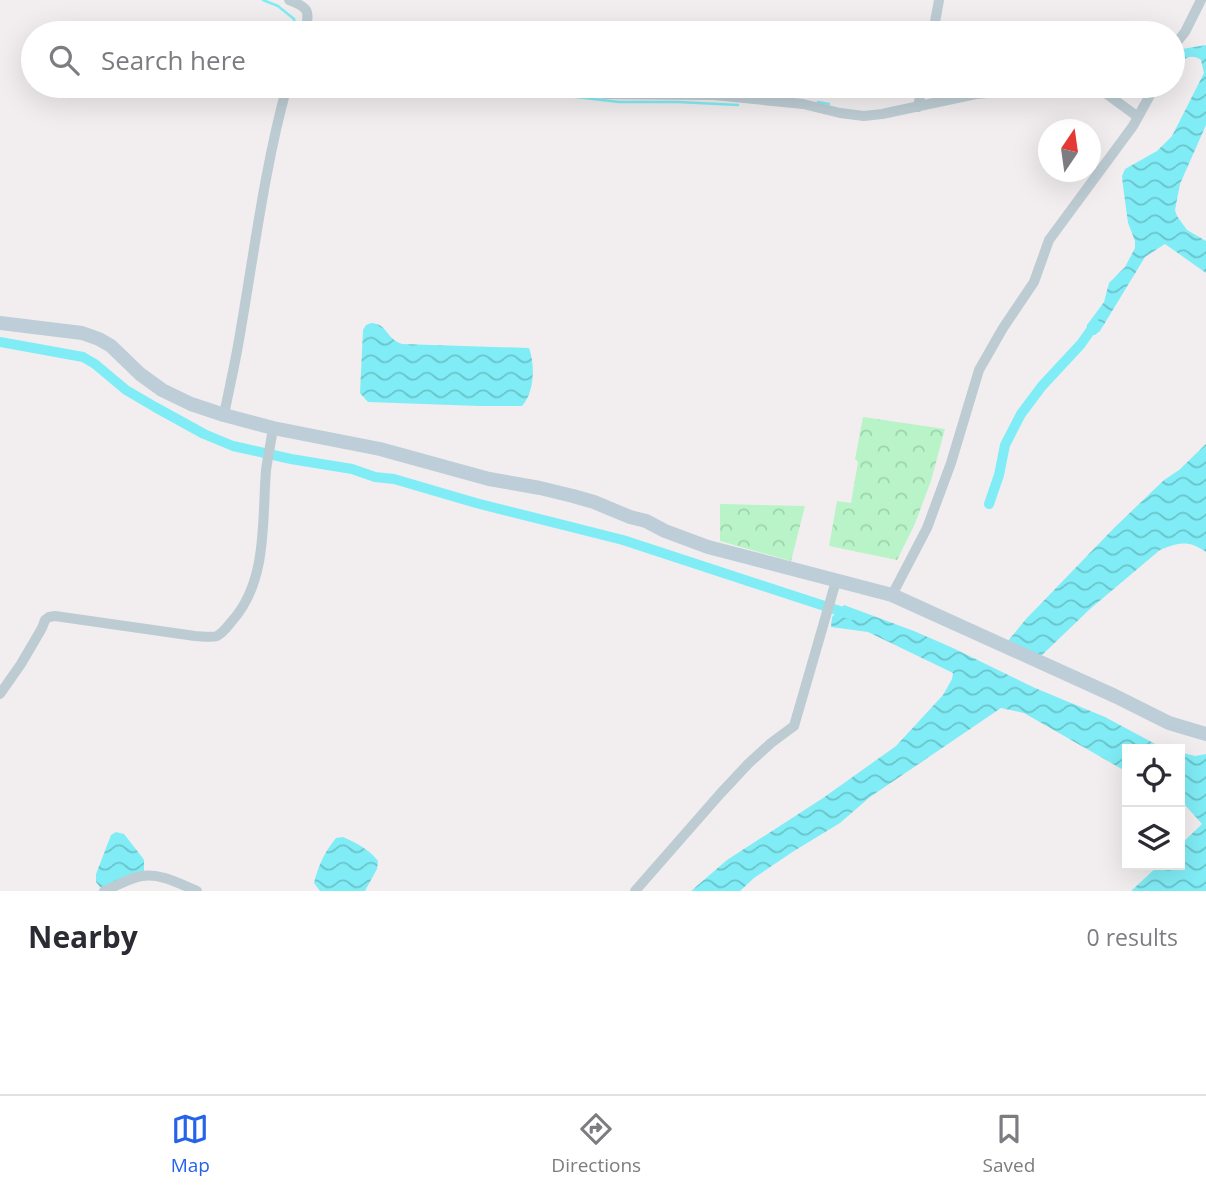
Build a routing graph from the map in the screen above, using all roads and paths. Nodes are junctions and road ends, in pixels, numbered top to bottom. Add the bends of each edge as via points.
1 (289, 0) edge
2 (939, 0) edge
3 (1200, 2) edge
4 (307, 21) edge
5 (935, 21) edge
6 (1185, 32) edge
7 (284, 98) edge
8 (743, 98) edge
9 (920, 98) edge
10 (958, 98) edge
11 (1112, 98) edge
12 (1148, 98) edge
13 (918, 107) junction
14 (1138, 117) junction
15 (0, 323) edge
16 (224, 415) junction
17 (272, 431) junction
18 (835, 586) junction
19 (892, 595) junction
20 (0, 694) edge
21 (1206, 734) edge
22 (104, 891) edge
23 (197, 891) edge
24 (635, 891) edge

1 - 4 street via 307,9
2 - 5 street
3 - 6 street
7 - 16 street
8 - 13 street via 864,116
9 - 13 street
10 - 13 street
11 - 14 street
12 - 14 street
14 - 19 street via 1049,240 1034,282 979,370 927,528
15 - 16 main road via 99,339 162,390
16 - 17 main road
17 - 18 main road via 380,449 573,496 708,547
17 - 20 street via 258,564 246,602 226,629 216,636 195,636 49,617
18 - 19 main road
18 - 24 street via 794,726 739,774
19 - 21 main road via 1169,723
22 - 23 street via 143,876 166,878

